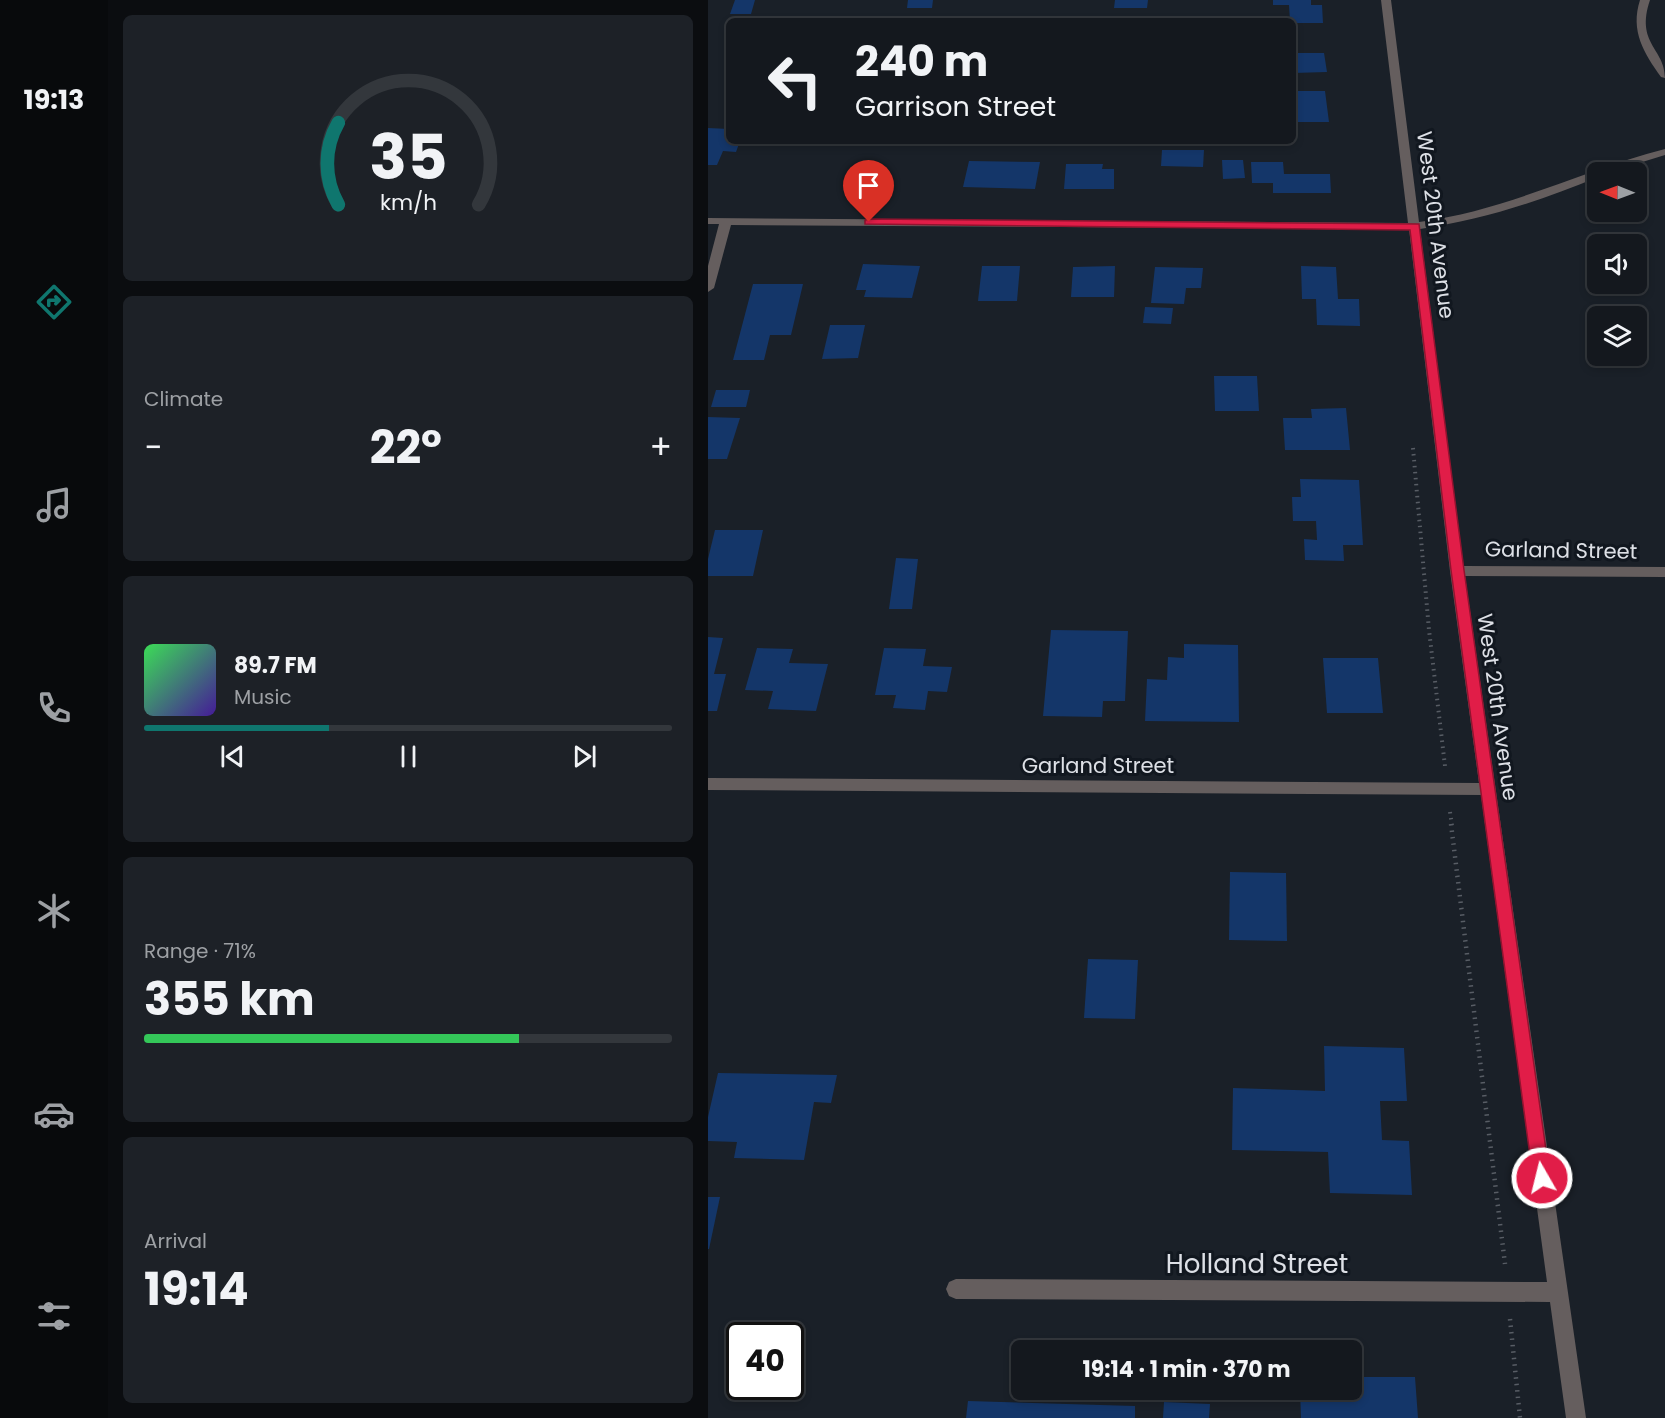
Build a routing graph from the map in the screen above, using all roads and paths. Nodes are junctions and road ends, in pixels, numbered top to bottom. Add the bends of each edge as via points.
1 (1386, 0) edge
2 (1645, 0) edge
3 (1665, 75) edge
4 (1665, 152) edge
5 (1634, 162) edge
6 (1587, 177) edge
7 (708, 221) edge
8 (726, 221) junction
9 (1415, 226) junction
10 (708, 288) edge
11 (1413, 440) dead end
12 (1457, 570) junction
13 (1665, 572) edge
14 (708, 784) edge
15 (1448, 788) junction
16 (1488, 789) junction
17 (956, 1289) dead end
18 (1507, 1292) junction
19 (1558, 1292) junction
20 (1520, 1418) edge
21 (1576, 1418) edge

1 - 9 street, West 20th Avenue
2 - 3 street via 1640,32 1649,54
4 - 5 street
6 - 9 street via 1514,204 1446,223
7 - 8 street
8 - 9 street
8 - 10 street
9 - 12 street, West 20th Avenue
11 - 15 path via 1429,630
12 - 13 street, Garland Street
12 - 16 street, West 20th Avenue
14 - 15 street, Garland Street
15 - 16 street, Garland Street
15 - 18 path
16 - 19 street, West 20th Avenue
17 - 18 street, Holland Street
18 - 19 street, Holland Street
18 - 20 path
19 - 21 street, West 20th Avenue

